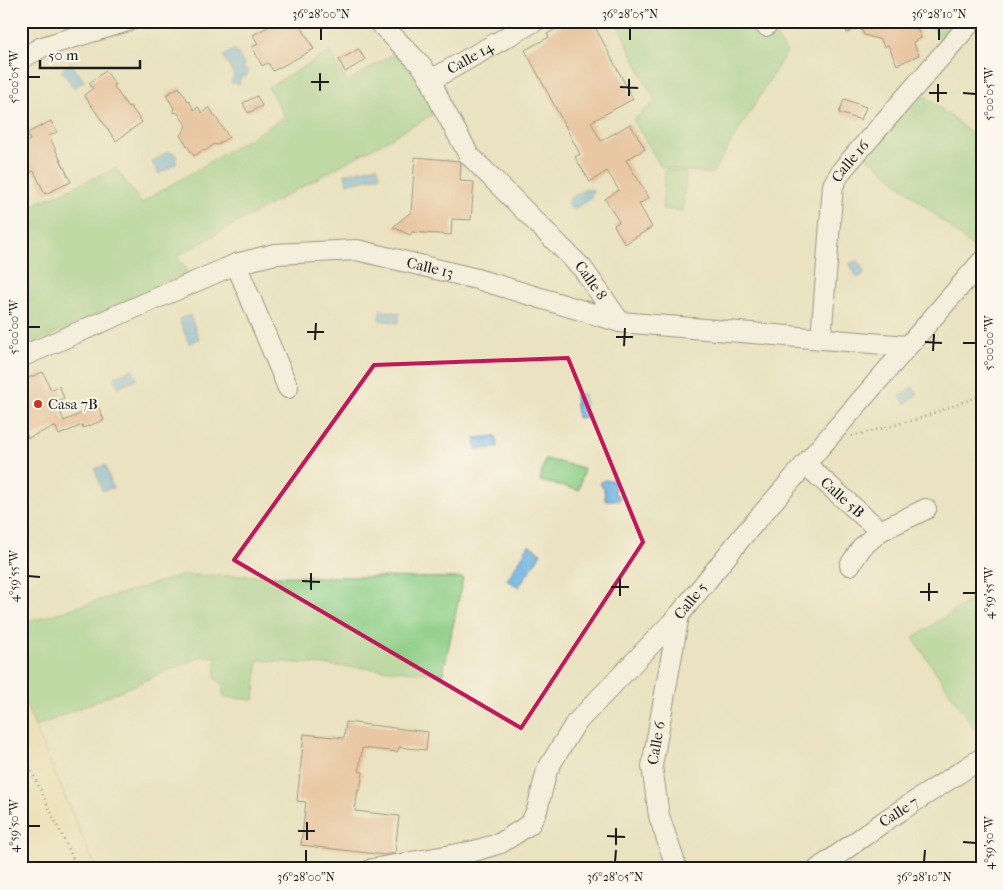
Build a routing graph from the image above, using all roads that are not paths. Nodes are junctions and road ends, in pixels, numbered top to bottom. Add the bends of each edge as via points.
1 (128, 21) edge
2 (378, 21) edge
3 (535, 21) edge
4 (972, 21) edge
5 (21, 59) edge
6 (431, 80) junction
7 (982, 261) edge
8 (236, 264) junction
9 (620, 322) junction
10 (821, 340) junction
11 (907, 346) junction
12 (21, 357) edge
13 (288, 388) dead end
14 (805, 464) junction
15 (926, 509) dead end
16 (880, 531) junction
17 (850, 565) dead end
18 (678, 615) junction
19 (982, 758) edge
20 (372, 869) edge
21 (677, 869) edge
22 (818, 869) edge

1 - 5 street via 42,47
2 - 6 street, Calle 8 via 422,66
3 - 6 street, Calle 14
4 - 10 street, Calle 16 via 832,184
6 - 9 street, Calle 8 via 469,155 583,269
7 - 11 street, Calle 5
8 - 9 street, Calle 13 via 275,254 357,250 477,279
8 - 12 street, Calle 13
8 - 13 street
9 - 10 street
10 - 11 street
11 - 14 street, Calle 5
14 - 16 street, Calle 5B
14 - 18 street, Calle 5
15 - 16 street, Calle 5B
16 - 17 street, Calle 5B via 862,547
18 - 20 street, Calle 5 via 575,724 547,770 530,824 501,844
18 - 21 street, Calle 6 via 652,766 659,816
19 - 22 street, Calle 7

